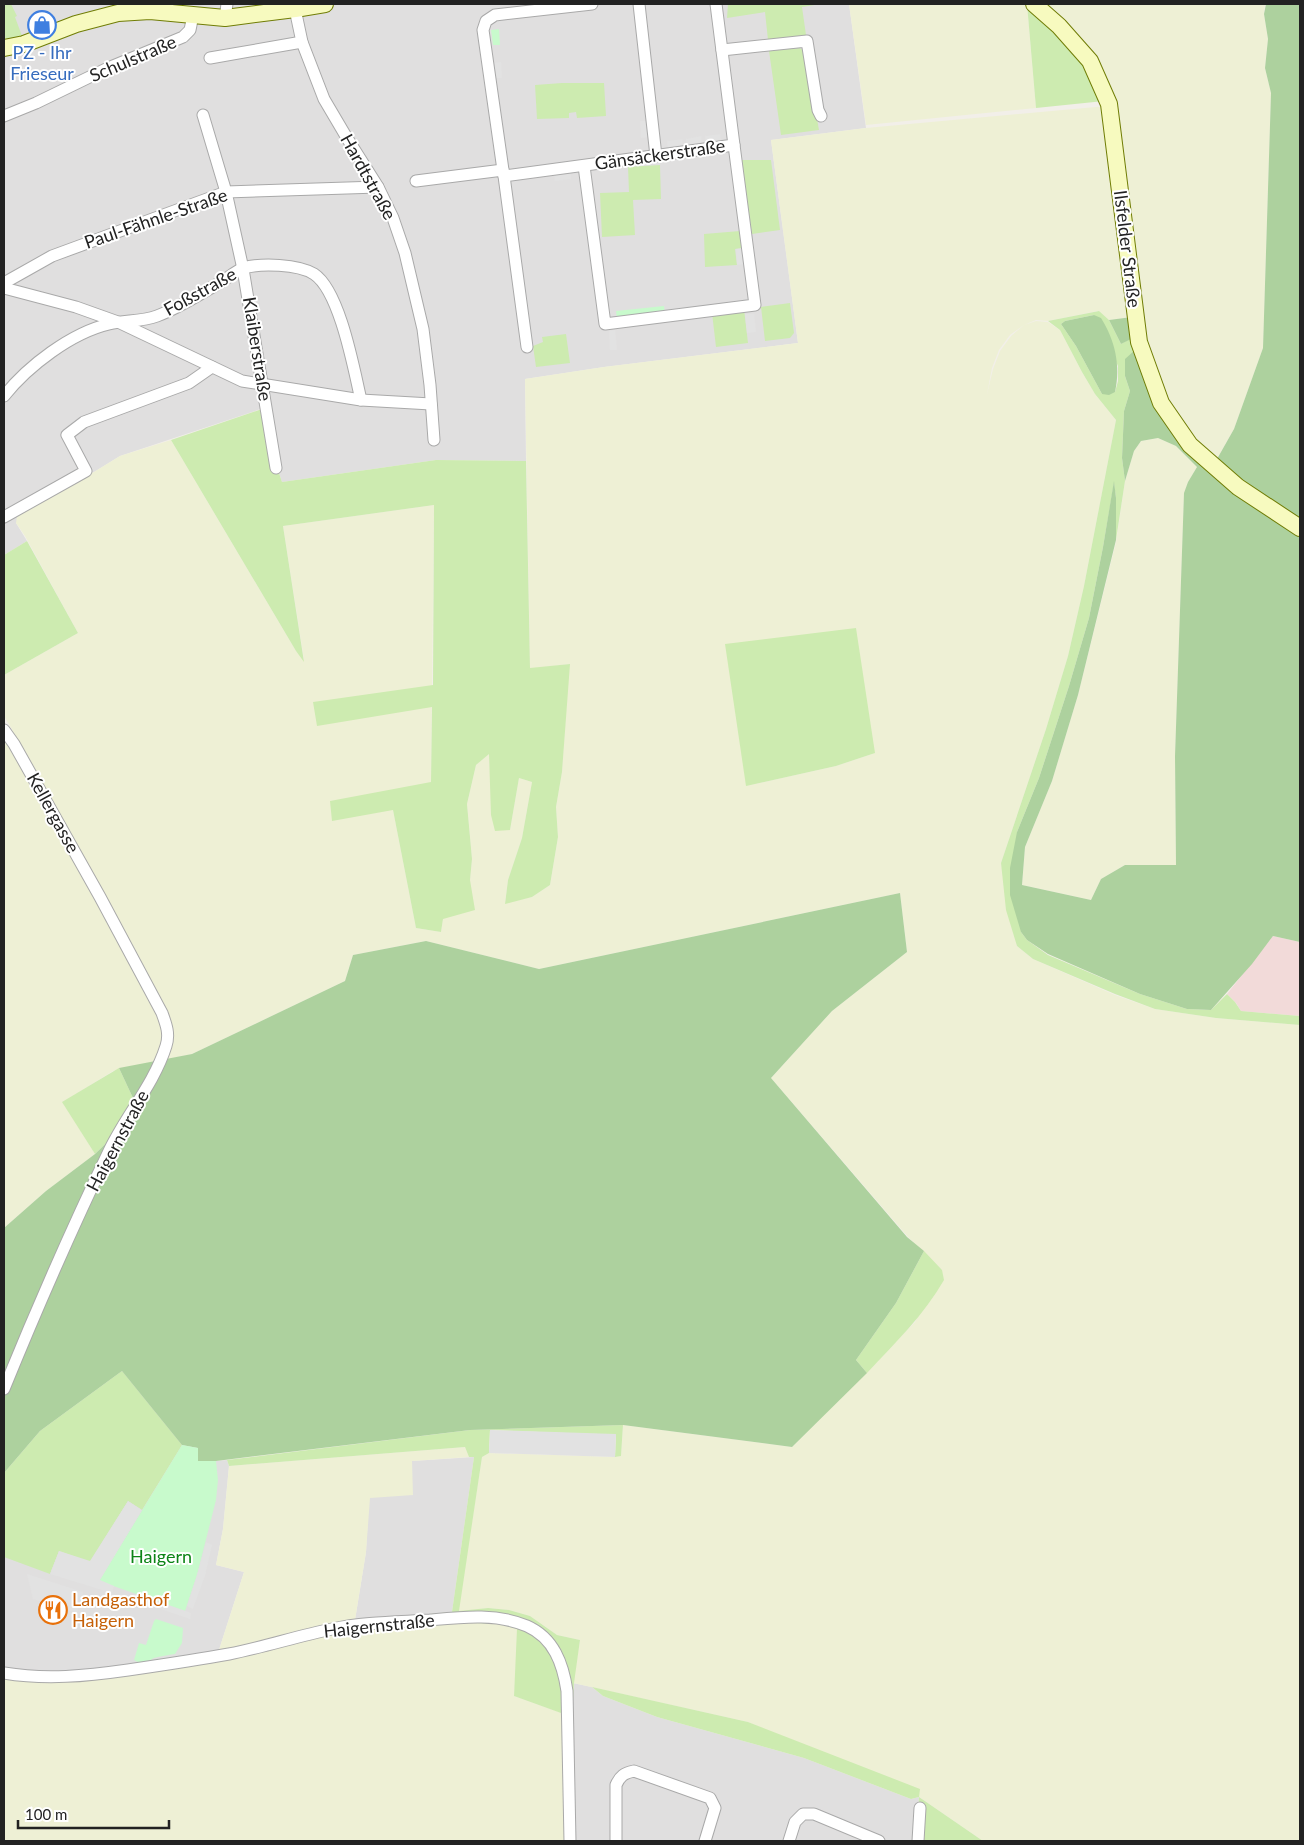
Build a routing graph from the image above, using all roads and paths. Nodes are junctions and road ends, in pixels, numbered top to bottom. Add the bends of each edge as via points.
1 (325, 4) edge
2 (592, 4) edge
3 (639, 4) edge
4 (716, 4) edge
5 (724, 4) edge
6 (1034, 4) edge
7 (295, 9) junction
8 (226, 11) edge
9 (193, 15) junction
10 (720, 31) junction
11 (302, 42) junction
12 (4, 48) edge
13 (722, 50) junction
14 (210, 58) dead end
15 (203, 115) dead end
16 (4, 116) edge
17 (821, 116) dead end
18 (734, 145) junction
19 (656, 156) junction
20 (584, 166) junction
21 (503, 173) junction
22 (416, 181) dead end
23 (378, 187) junction
24 (226, 192) junction
25 (243, 268) junction
26 (4, 284) edge
27 (4, 288) edge
28 (118, 322) junction
29 (527, 347) dead end
30 (212, 367) junction
31 (262, 385) junction
32 (4, 396) edge
33 (361, 400) junction
34 (430, 404) junction
35 (434, 440) dead end
36 (276, 468) dead end
37 (4, 517) edge
38 (1300, 528) edge
39 (4, 730) edge
40 (100, 897) joint
41 (4, 1389) edge
42 (4, 1673) edge
43 (920, 1808) dead end
44 (570, 1841) edge
45 (616, 1841) edge
46 (705, 1841) edge
47 (789, 1841) edge
48 (879, 1841) edge
49 (918, 1841) edge

1 - 7 main road
2 - 21 street via 496,15 486,20 484,30
3 - 19 street
4 - 10 street, Gänsäckerstraße
5 - 10 street, Gänsäckerstraße
6 - 38 main road, Ilsfelder Straße via 1090,61 1108,104 1139,342 1162,403 1190,445 1238,487
7 - 8 main road
7 - 11 street, Hardtstraße
8 - 9 main road
9 - 12 main road via 150,11 118,13
9 - 16 street, Schulstraße via 190,30 183,37
10 - 13 street, Gänsäckerstraße
11 - 14 street
11 - 23 street, Hardtstraße via 324,99
13 - 17 street via 807,41
13 - 18 street, Gänsäckerstraße
15 - 24 street, Klaiberstraße
18 - 19 street, Gänsäckerstraße
18 - 20 street via 755,305 605,324
19 - 20 street, Gänsäckerstraße
20 - 21 street, Gänsäckerstraße
21 - 22 street, Gänsäckerstraße
21 - 29 street
23 - 24 street, Paul-Fähnle-Straße
23 - 34 street, Hardtstraße via 406,253 423,329
24 - 25 street, Klaiberstraße
24 - 26 street, Paul-Fähnle-Straße via 52,256
25 - 28 street, Foßstraße via 158,316 136,322
25 - 31 street, Klaiberstraße
25 - 33 street, Foßstraße via 281,265 299,268 314,274 327,287 335,303
27 - 28 street
28 - 30 street
28 - 32 street, Foßstraße via 97,327 47,355
30 - 31 street via 242,381
30 - 37 street via 189,383 84,422 67,435 86,471
31 - 33 street
31 - 36 street, Klaiberstraße
33 - 34 street
34 - 35 street, Hardtstraße
39 - 40 street, Kellergasse
40 - 41 street, Haigernstraße via 162,1013 168,1030 166,1044 156,1071 111,1147
42 - 44 street, Haigernstraße via 41,1678 84,1676 214,1656 365,1624 487,1617 513,1621 544,1638 555,1650 564,1671
43 - 49 street
45 - 46 street via 616,1785 625,1773 634,1771 710,1798 715,1808
47 - 48 street via 795,1822 803,1814 814,1814

